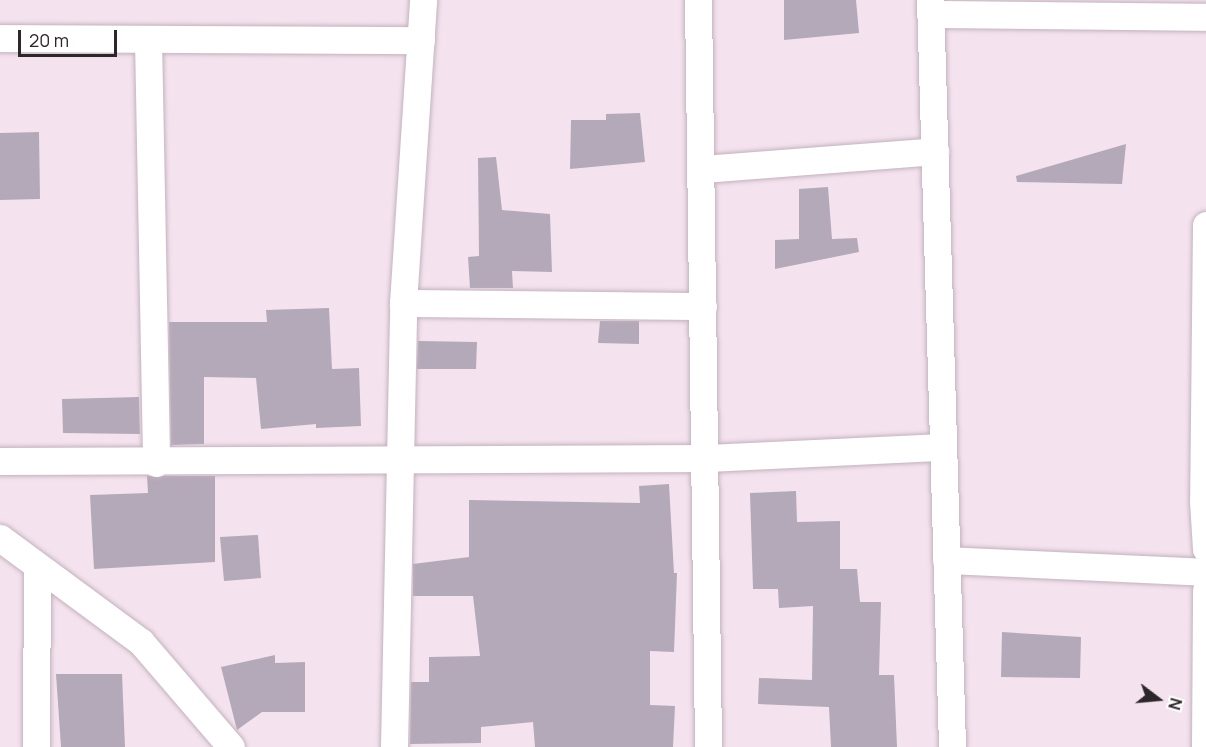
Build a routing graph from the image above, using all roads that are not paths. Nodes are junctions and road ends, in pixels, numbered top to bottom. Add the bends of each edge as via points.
1 (423, 0) edge
2 (698, 0) edge
3 (930, 7) edge
4 (1206, 17) edge
5 (0, 38) edge
6 (148, 39) junction
7 (421, 40) junction
8 (935, 151) junction
9 (703, 169) junction
10 (1206, 225) edge
11 (1206, 296) edge
12 (403, 303) junction
13 (703, 306) junction
14 (943, 447) junction
15 (400, 457) junction
16 (707, 458) junction
17 (0, 461) edge
18 (156, 463) junction
19 (0, 538) edge
20 (1206, 549) edge
21 (946, 560) junction
22 (37, 566) junction
23 (1206, 572) edge
24 (1206, 590) edge
25 (36, 747) edge
26 (231, 747) edge
27 (394, 747) edge
28 (708, 747) edge
29 (952, 747) edge
30 (1205, 747) edge

1 - 7 street
2 - 9 street
3 - 4 street
3 - 8 street
5 - 6 street
6 - 7 street
6 - 18 street
7 - 12 street
8 - 9 street
8 - 14 street
9 - 13 street
10 - 11 street
11 - 20 street
12 - 13 street
12 - 15 street
13 - 16 street
14 - 16 street
14 - 21 street
15 - 16 street
15 - 18 street
15 - 27 street
16 - 28 street
17 - 18 street
19 - 22 street
21 - 23 street
21 - 29 street
22 - 25 street
22 - 26 street via 141,642
24 - 30 street

